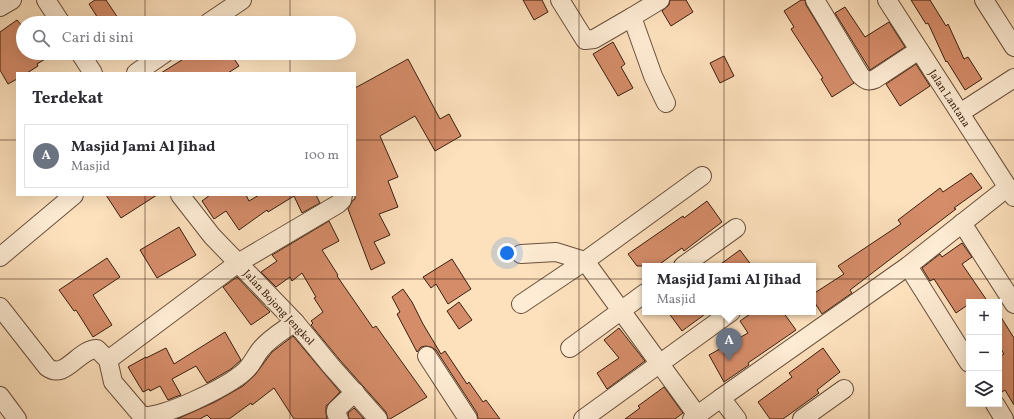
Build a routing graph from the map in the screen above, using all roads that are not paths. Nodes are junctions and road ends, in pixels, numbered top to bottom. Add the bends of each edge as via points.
1 (12, 0) edge
2 (46, 0) edge
3 (242, 0) edge
4 (560, 0) edge
5 (660, 0) edge
6 (815, 0) edge
7 (886, 0) edge
8 (984, 0) edge
9 (0, 8) edge
10 (56, 16) edge
11 (218, 16) edge
12 (632, 17) junction
13 (1014, 47) edge
14 (919, 50) junction
15 (85, 60) edge
16 (155, 60) edge
17 (92, 72) edge
18 (137, 72) edge
19 (1014, 78) edge
20 (666, 103) dead end
21 (960, 113) junction
22 (702, 176) dead end
23 (1011, 192) edge
24 (73, 196) edge
25 (181, 196) edge
26 (342, 196) edge
27 (962, 223) junction
28 (736, 228) dead end
29 (521, 254) dead end
30 (0, 257) edge
31 (585, 261) junction
32 (687, 263) edge
33 (238, 264) junction
34 (908, 266) junction
35 (642, 295) edge
36 (521, 304) dead end
37 (1014, 304) edge
38 (0, 307) edge
39 (621, 310) junction
40 (727, 315) edge
41 (295, 322) junction
42 (570, 348) dead end
43 (427, 356) dead end
44 (966, 358) edge
45 (108, 360) junction
46 (660, 364) junction
47 (844, 389) dead end
48 (355, 392) junction
49 (0, 396) edge
50 (721, 398) junction
51 (997, 407) edge
52 (163, 416) edge
53 (695, 417) edge
54 (17, 419) edge
55 (339, 419) edge
56 (378, 419) edge
57 (468, 419) edge
58 (583, 419) edge
59 (737, 419) edge
60 (802, 419) edge
61 (1004, 419) edge

1 - 9 street
2 - 10 street
3 - 11 street
4 - 12 street via 585,40 594,39
5 - 12 street
6 - 14 street via 864,80 875,79
7 - 14 street, Jalan Lantana
8 - 13 street
12 - 20 street via 653,76
14 - 21 street, Jalan Lantana
15 - 17 street
16 - 18 street
19 - 21 street
21 - 23 street, Jalan Lantana
22 - 31 street
23 - 27 street
24 - 30 street
25 - 33 street, Jalan Bojong Jengkol
26 - 33 street via 338,204
27 - 34 street
27 - 37 street
28 - 32 street
29 - 31 street via 556,252
31 - 36 street
31 - 39 street
33 - 41 street, Jalan Bojong Jengkol
33 - 45 street
34 - 44 street
34 - 50 street
35 - 39 street
38 - 45 street via 47,368 55,372 63,370 85,352 94,349 98,349
39 - 42 street
39 - 46 street
40 - 46 street
41 - 48 street, Jalan Bojong Jengkol
41 - 52 street via 261,348 251,366 232,381
43 - 57 street
45 - 52 street via 113,382 142,416
46 - 53 street
46 - 58 street
47 - 60 street
48 - 55 street via 336,410
48 - 56 street, Jalan Bojong Jengkol
49 - 54 street
50 - 53 street
50 - 59 street
51 - 61 street

